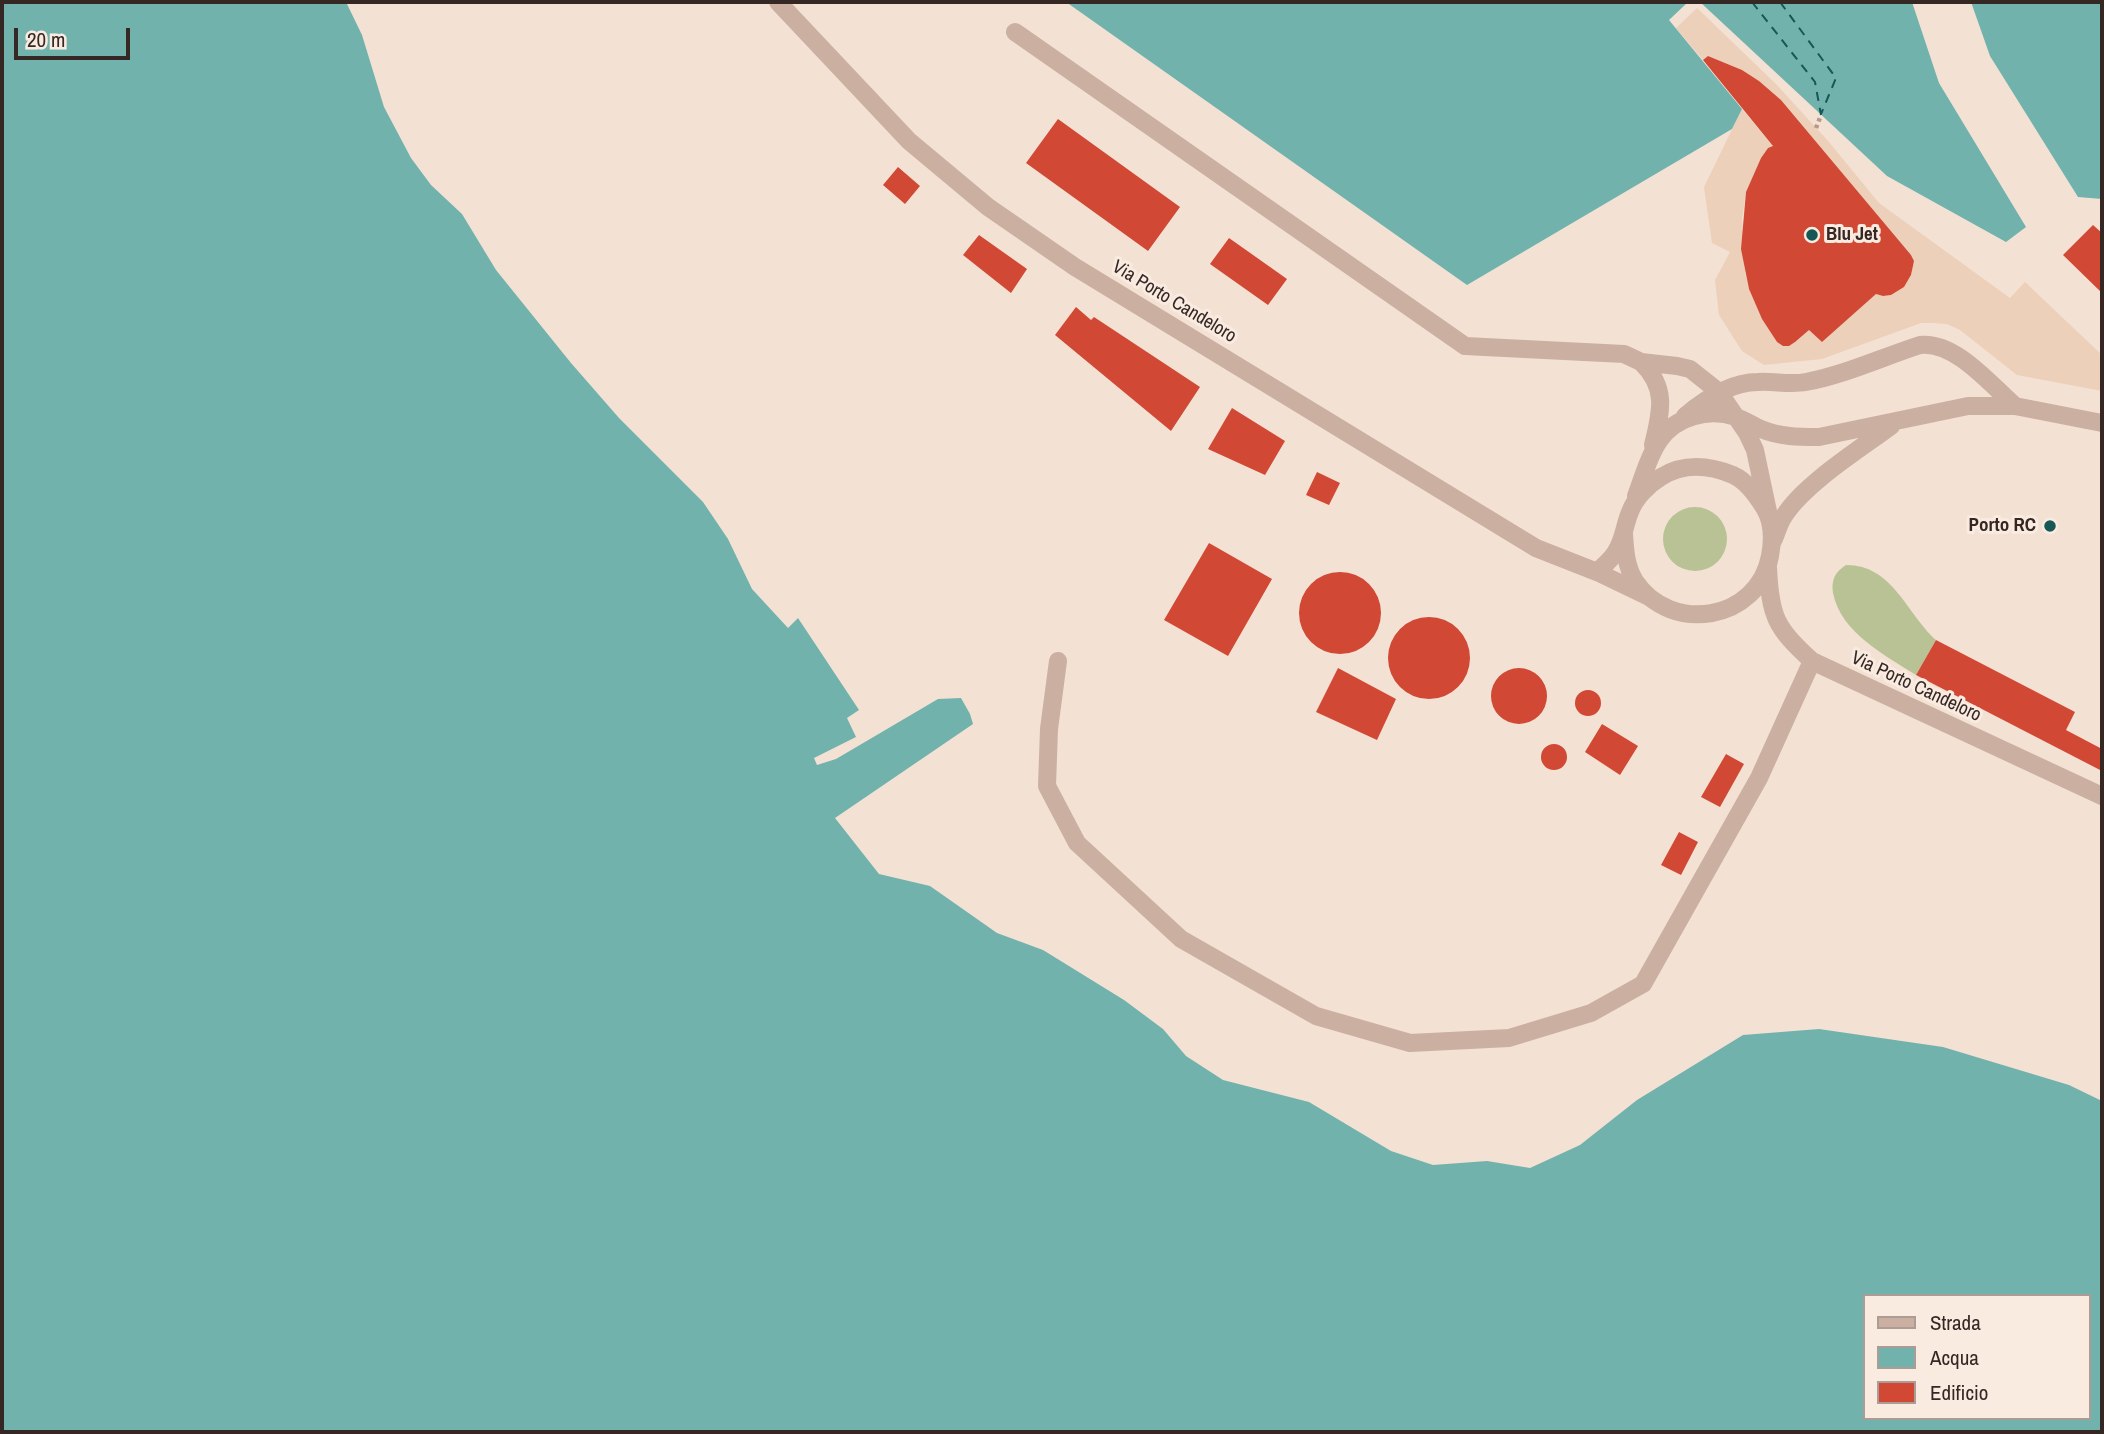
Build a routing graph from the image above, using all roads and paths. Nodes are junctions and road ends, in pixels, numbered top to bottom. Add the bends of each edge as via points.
1 (778, 2) edge
2 (1015, 32) dead end
3 (1821, 115) dead end
4 (1816, 128) dead end
5 (1641, 362) junction
6 (1719, 392) junction
7 (2015, 406) junction
8 (1735, 417) junction
9 (1896, 422) junction
10 (2102, 423) edge
11 (1675, 424) junction
12 (1650, 459) junction
13 (1630, 512) junction
14 (1769, 516) junction
15 (1624, 534) junction
16 (1773, 542) junction
17 (1768, 567) junction
18 (1597, 572) junction
19 (1649, 597) junction
20 (1058, 662) dead end
21 (1812, 662) junction
22 (2102, 796) edge

1 - 18 street, Via Porto Candeloro via 909,141 988,207 1076,267 1536,548
2 - 5 street via 1465,346 1624,354
3 - 4 path
5 - 6 street via 1690,369
5 - 12 street via 1656,380 1661,411
6 - 7 street via 1755,381 1803,383 1931,344 1961,357
6 - 8 street
6 - 11 street
7 - 9 street via 1968,405
7 - 10 street
8 - 9 street via 1780,435 1799,437
8 - 11 street via 1694,415
8 - 14 street via 1755,450
9 - 16 street via 1797,500 1783,516
11 - 12 street
12 - 13 street
13 - 14 street via 1642,492 1662,476 1686,467 1713,467 1737,477 1756,494
13 - 15 street
14 - 16 street
15 - 18 street via 1616,552
15 - 19 street via 1634,579
16 - 17 street
17 - 19 street via 1755,589 1737,605 1715,614 1669,610
17 - 21 street, Via Porto Candeloro via 1769,596 1777,623
18 - 19 street, Via Porto Candeloro
20 - 21 street via 1049,729 1048,786 1077,843 1181,939 1316,1016 1410,1043 1509,1038 1591,1013 1643,984 1759,778
21 - 22 street, Via Porto Candeloro

